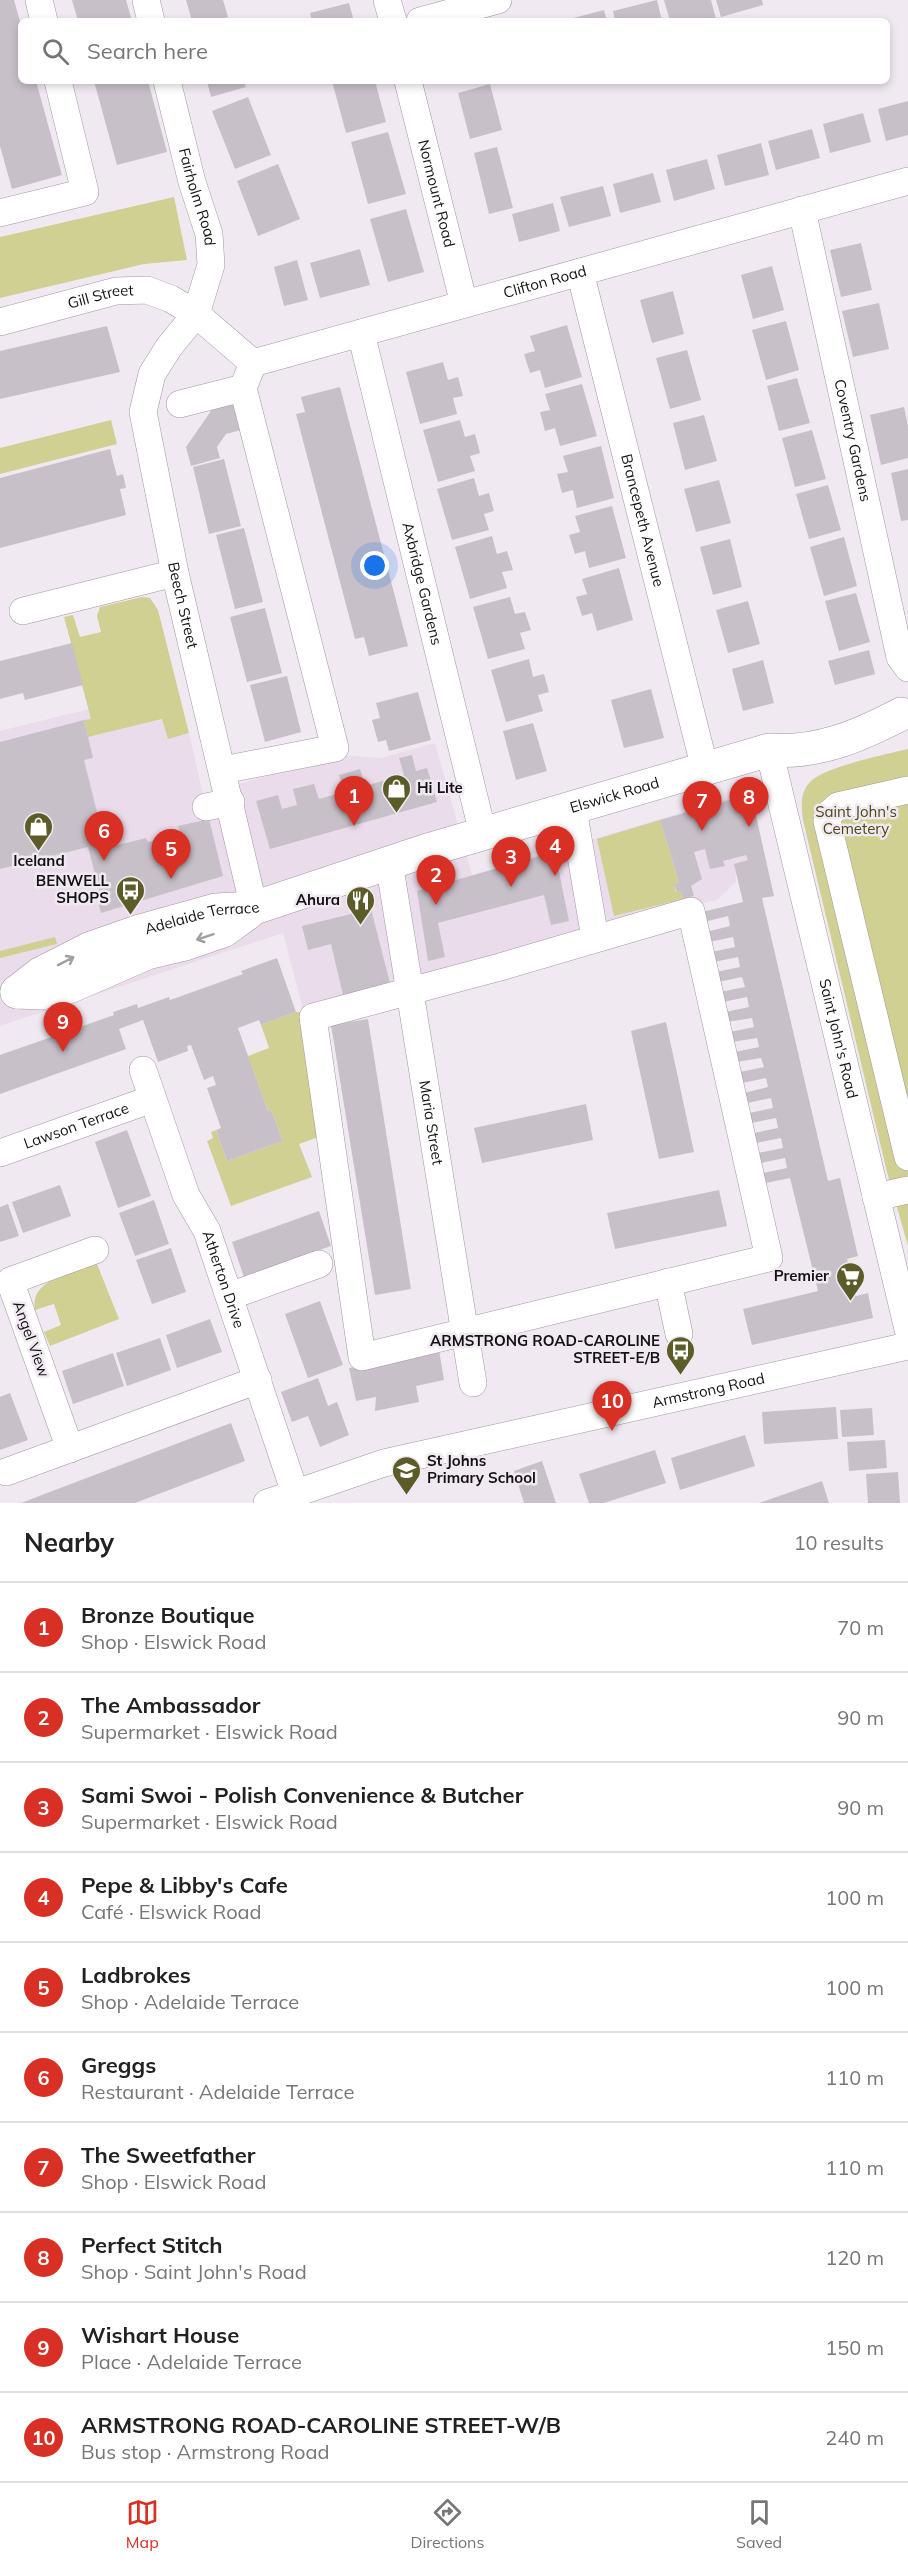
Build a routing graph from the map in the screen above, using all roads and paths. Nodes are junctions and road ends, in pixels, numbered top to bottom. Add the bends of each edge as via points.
1 (39, 0) edge
2 (146, 0) edge
3 (387, 0) edge
4 (498, 0) edge
5 (43, 18) edge
6 (150, 18) edge
7 (392, 18) edge
8 (431, 18) edge
9 (59, 84) edge
10 (168, 84) edge
11 (409, 84) edge
12 (908, 181) edge
13 (802, 210) junction
14 (0, 213) edge
15 (580, 272) junction
16 (464, 304) junction
17 (196, 314) junction
18 (0, 322) edge
19 (361, 333) junction
20 (254, 363) junction
21 (243, 388) junction
22 (180, 404) dead end
23 (175, 573) junction
24 (23, 611) dead end
25 (908, 668) edge
26 (905, 713) edge
27 (769, 750) junction
28 (702, 759) junction
29 (223, 770) junction
30 (908, 790) edge
31 (573, 809) junction
32 (480, 823) junction
33 (389, 862) junction
34 (254, 908) junction
35 (595, 938) junction
36 (409, 991) junction
37 (8, 993) edge
38 (143, 1070) dead end
39 (152, 1099) junction
40 (0, 1153) edge
41 (908, 1157) edge
42 (908, 1190) edge
43 (876, 1197) junction
44 (95, 1250) dead end
45 (319, 1264) dead end
46 (668, 1282) junction
47 (230, 1296) junction
48 (908, 1329) edge
49 (465, 1333) junction
50 (679, 1334) dead end
51 (908, 1346) edge
52 (258, 1380) junction
53 (473, 1383) dead end
54 (70, 1449) junction
55 (6, 1472) dead end
56 (295, 1493) junction
57 (267, 1503) edge

1 - 5 street
2 - 6 street
3 - 7 street
4 - 8 street
9 - 14 street via 85,192
10 - 17 street, Fairholm Road via 209,234 211,265
11 - 16 street, Normount Road
12 - 13 street, Clifton Road
13 - 15 street, Clifton Road
13 - 25 street, Coventry Gardens via 900,657
15 - 16 street, Clifton Road
15 - 28 street, Brancepeth Avenue
16 - 19 street, Clifton Road
17 - 18 street, Gill Street via 147,290 116,291
17 - 20 street
17 - 23 street, Beech Street via 152,374 143,412
19 - 20 street, Clifton Road
19 - 32 street, Axbridge Gardens
20 - 21 street
21 - 22 street
21 - 29 street via 335,748
23 - 24 street
23 - 29 street, Beech Street
26 - 27 main road, Elswick Road via 861,735 795,752
27 - 28 main road, Elswick Road
27 - 43 street, Saint John's Road
28 - 31 main road, Elswick Road
29 - 34 street, Beech Street via 218,804
30 - 41 street via 838,806 827,821
31 - 32 main road, Elswick Road
31 - 35 street
32 - 33 main road, Elswick Road
33 - 34 main road, Elswick Road
33 - 36 street, Maria Street
34 - 37 main road, Adelaide Terrace via 223,931 147,953 69,987 41,993
35 - 36 street
35 - 46 street via 691,911 769,1258
36 - 49 street, Maria Street
36 - 49 street via 313,1017 362,1357
38 - 39 street, Atherton Drive
39 - 40 street, Lawson Terrace
39 - 47 street, Atherton Drive via 186,1195 207,1231
42 - 43 street
43 - 48 street, Saint John's Road
44 - 54 street, Angel View via 10,1281
45 - 47 street
46 - 49 street
46 - 50 street
47 - 52 street, Atherton Drive
49 - 53 street, Maria Street
51 - 56 street, Armstrong Road via 384,1463
52 - 54 street
52 - 56 street, Atherton Drive
54 - 55 street
56 - 57 street, Armstrong Road

